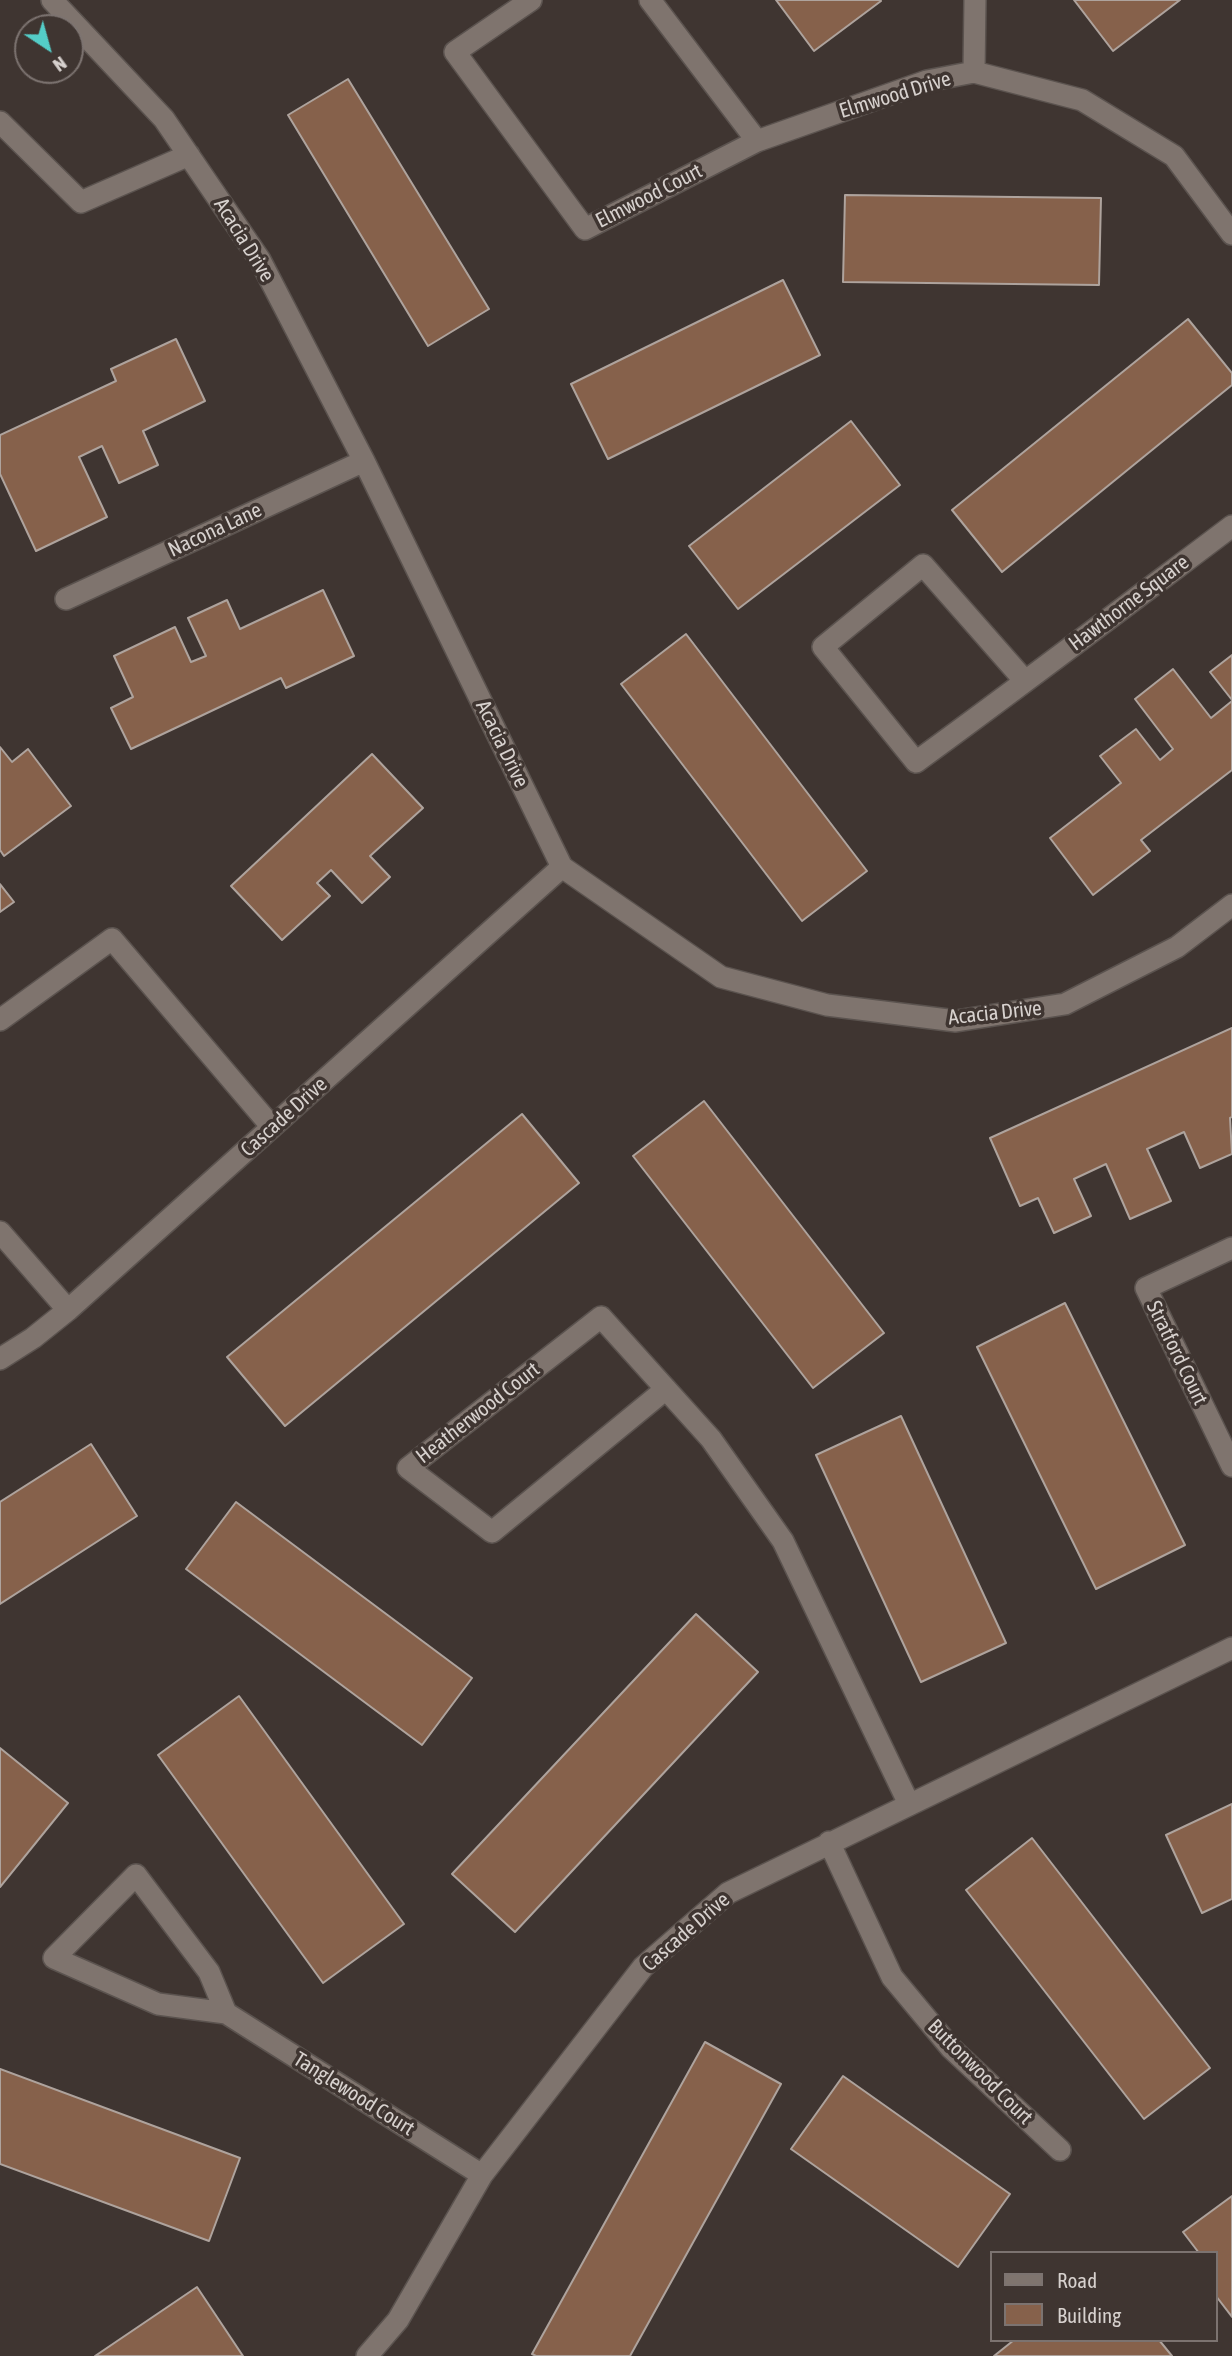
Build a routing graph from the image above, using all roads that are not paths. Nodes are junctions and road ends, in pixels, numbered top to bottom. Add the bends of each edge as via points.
1 (52, 0) edge
2 (531, 0) edge
3 (650, 0) edge
4 (975, 0) edge
5 (974, 72) junction
6 (0, 122) edge
7 (757, 141) junction
8 (189, 155) junction
9 (1232, 234) edge
10 (364, 461) junction
11 (1232, 526) edge
12 (66, 599) dead end
13 (1026, 681) junction
14 (562, 867) junction
15 (1232, 905) edge
16 (0, 1020) edge
17 (272, 1127) junction
18 (0, 1232) edge
19 (1232, 1248) edge
20 (68, 1311) junction
21 (0, 1359) edge
22 (666, 1389) junction
23 (1232, 1466) edge
24 (1232, 1648) edge
25 (909, 1804) junction
26 (830, 1842) junction
27 (226, 2013) junction
28 (1060, 2150) dead end
29 (482, 2175) junction
30 (367, 2356) edge

1 - 8 street, Acacia Drive via 164,119
2 - 7 street, Elmwood Court via 455,52 585,229
3 - 7 street
4 - 5 street
5 - 7 street, Elmwood Drive via 927,80
5 - 9 street, Elmwood Drive via 1082,100 1174,156
6 - 8 street via 81,202
8 - 10 street, Acacia Drive via 260,260
10 - 12 street, Nacona Lane
10 - 14 street, Acacia Drive
11 - 13 street, Hawthorne Square
13 - 13 street, Hawthorne Square via 916,762 823,647 923,565
14 - 15 street, Acacia Drive via 721,977 827,1005 956,1021 1065,1004 1177,947
14 - 17 street, Cascade Drive
16 - 17 street via 112,939
17 - 20 street, Cascade Drive
18 - 20 street
19 - 23 street, Stratford Court via 1146,1288
20 - 21 street, Cascade Drive
22 - 22 street, Heatherwood Court via 601,1317 408,1468 492,1532
22 - 25 street, Heatherwood Court via 711,1439 783,1541
24 - 25 street, Cascade Drive
25 - 26 street, Cascade Drive
26 - 28 street, Buttonwood Court via 892,1977 951,2049
26 - 29 street, Cascade Drive via 728,1892 643,1967
27 - 27 street, Tanglewood Court via 209,1972 136,1875 54,1958 158,2004
27 - 29 street, Tanglewood Court
29 - 30 street, Cascade Drive via 398,2320

